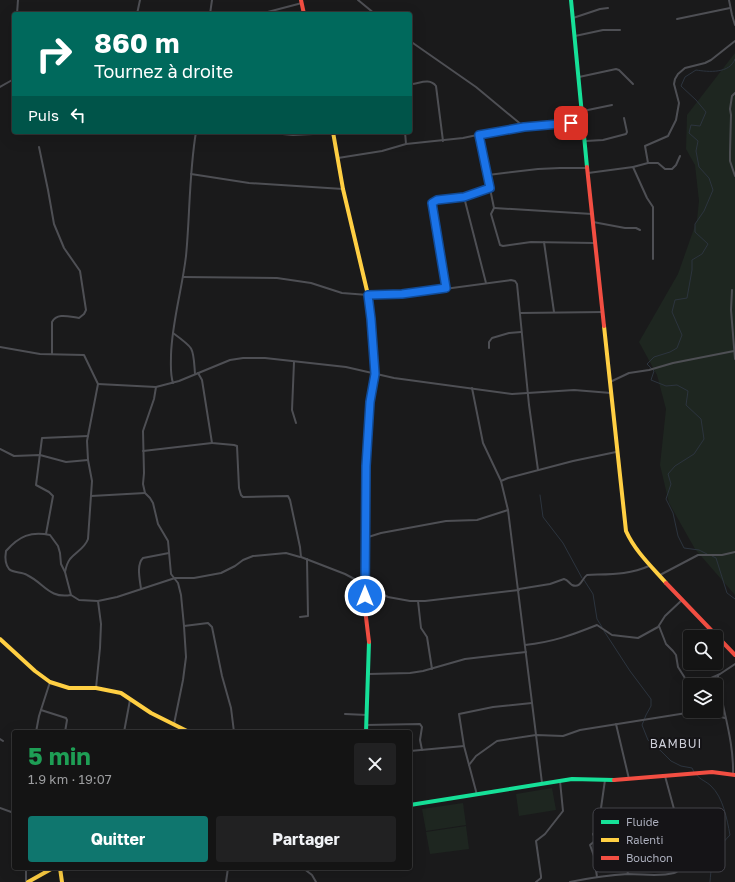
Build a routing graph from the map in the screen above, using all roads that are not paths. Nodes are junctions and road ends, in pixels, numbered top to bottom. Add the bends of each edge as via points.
1 (18, 0) edge
2 (140, 0) edge
3 (212, 0) edge
4 (358, 0) edge
5 (571, 0) edge
6 (729, 0) edge
7 (302, 2) edge
8 (608, 8) dead end
9 (730, 8) junction
10 (17, 12) edge
11 (137, 12) edge
12 (210, 12) edge
13 (267, 12) edge
14 (304, 12) edge
15 (373, 12) edge
16 (573, 18) junction
17 (677, 19) dead end
18 (735, 25) edge
19 (620, 30) dead end
20 (575, 36) junction
21 (735, 41) edge
22 (412, 42) edge
23 (578, 77) junction
24 (12, 80) edge
25 (412, 84) dead end
26 (633, 84) dead end
27 (0, 87) edge
28 (735, 93) edge
29 (612, 105) dead end
30 (582, 111) junction
31 (624, 118) dead end
32 (583, 122) junction
33 (524, 127) junction
34 (196, 134) edge
35 (283, 134) edge
36 (313, 134) edge
37 (333, 134) edge
38 (405, 134) edge
39 (479, 135) junction
40 (443, 141) junction
41 (585, 141) junction
42 (406, 144) junction
43 (39, 147) dead end
44 (680, 156) dead end
45 (338, 158) junction
46 (648, 162) junction
47 (633, 167) junction
48 (588, 171) junction
49 (191, 174) junction
50 (488, 175) junction
51 (735, 176) edge
52 (490, 188) junction
53 (343, 189) junction
54 (464, 197) junction
55 (494, 208) junction
56 (592, 214) junction
57 (593, 222) junction
58 (640, 230) dead end
59 (544, 242) junction
60 (595, 243) junction
61 (653, 259) dead end
62 (183, 277) junction
63 (486, 283) junction
64 (446, 288) junction
65 (732, 290) dead end
66 (368, 295) junction
67 (554, 312) junction
68 (603, 312) junction
69 (520, 313) junction
70 (521, 332) junction
71 (172, 333) junction
72 (0, 347) edge
73 (489, 348) dead end
74 (734, 351) edge
75 (52, 354) junction
76 (735, 359) edge
77 (294, 362) junction
78 (197, 374) junction
79 (375, 374) junction
80 (610, 382) junction
81 (173, 383) junction
82 (98, 384) junction
83 (156, 387) junction
84 (472, 388) junction
85 (528, 393) junction
86 (610, 393) junction
87 (296, 423) dead end
88 (88, 436) junction
89 (212, 443) junction
90 (0, 449) edge
91 (143, 451) junction
92 (616, 452) junction
93 (40, 455) junction
94 (88, 460) junction
95 (538, 470) junction
96 (501, 481) junction
97 (145, 493) junction
98 (90, 496) junction
99 (508, 510) junction
100 (46, 534) junction
101 (365, 538) junction
102 (735, 552) edge
103 (169, 553) junction
104 (301, 557) junction
105 (307, 559) junction
106 (650, 565) junction
107 (65, 572) junction
108 (660, 575) junction
109 (175, 578) junction
110 (365, 584) junction
111 (141, 589) junction
112 (519, 589) junction
113 (71, 594) junction
114 (683, 600) junction
115 (418, 601) junction
116 (98, 602) junction
117 (300, 617) dead end
118 (184, 626) junction
119 (659, 626) junction
120 (0, 639) edge
121 (525, 645) junction
122 (526, 652) junction
123 (735, 655) edge
124 (735, 664) edge
125 (432, 669) junction
126 (369, 674) junction
127 (718, 676) junction
128 (685, 678) edge
129 (713, 678) edge
130 (50, 682) junction
131 (96, 688) junction
132 (130, 698) junction
133 (532, 703) junction
134 (41, 710) junction
135 (345, 714) dead end
136 (367, 715) junction
137 (726, 718) junction
138 (174, 724) junction
139 (616, 724) junction
140 (366, 725) junction
141 (36, 730) edge
142 (65, 730) edge
143 (124, 730) edge
144 (185, 730) edge
145 (234, 730) edge
146 (366, 730) edge
147 (536, 735) junction
148 (0, 739) edge
149 (3, 741) dead end
150 (464, 746) junction
151 (422, 750) junction
152 (412, 751) edge
153 (469, 765) junction
154 (734, 775) edge
155 (665, 776) junction
156 (629, 779) junction
157 (605, 780) junction
158 (560, 781) junction
159 (542, 783) junction
160 (477, 795) junction
161 (412, 806) edge
162 (0, 808) edge
163 (601, 808) edge
164 (674, 808) edge
165 (12, 812) edge
166 (593, 842) edge
167 (593, 853) edge
168 (26, 870) edge
169 (49, 870) edge
170 (60, 870) edge
171 (228, 870) edge
172 (306, 870) edge
173 (596, 872) edge
174 (677, 872) edge
175 (628, 874) joint
176 (597, 877) junction
177 (541, 881) edge
178 (27, 882) edge
179 (62, 882) edge
180 (226, 882) edge
181 (316, 882) edge
182 (536, 882) edge
183 (570, 882) edge

1 - 10 street
2 - 11 street
3 - 12 street
4 - 15 street
5 - 16 main road
6 - 9 street
7 - 13 street
7 - 14 main road
8 - 16 street
9 - 17 street
9 - 18 street
16 - 20 main road
19 - 20 street via 603,30
20 - 23 main road
21 - 46 street via 711,60 685,68 678,74 674,84 679,103 676,120 668,136 645,146
22 - 33 street via 476,87
23 - 26 street via 616,69
23 - 30 main road
24 - 27 street
25 - 40 street via 430,82 436,86
28 - 51 street via 730,109 730,161
29 - 30 street
30 - 32 main road
31 - 41 street via 626,134 603,140
32 - 33 street
32 - 41 main road
33 - 39 street
34 - 49 street
35 - 36 street
37 - 45 main road
38 - 42 street
39 - 40 street
39 - 50 street
40 - 42 street
41 - 48 main road
42 - 45 street via 382,151
43 - 75 street via 54,224 64,248 80,271 86,310 79,318 60,315 54,318
44 - 46 street via 672,169
45 - 53 main road
46 - 47 street
47 - 48 street
47 - 61 street via 653,207
48 - 50 street via 545,168
48 - 56 main road
49 - 53 street via 249,183
49 - 62 street
50 - 52 street
52 - 54 street
52 - 55 street
53 - 66 main road
54 - 63 street
54 - 64 street via 437,200 432,203
55 - 56 street
55 - 59 street via 491,214 500,245
56 - 57 main road
57 - 58 street
57 - 60 main road
59 - 60 street
59 - 67 street
60 - 68 main road
62 - 66 street via 278,278 311,283 342,293
62 - 71 street
63 - 64 street
63 - 69 street via 515,281
64 - 66 street via 402,294
65 - 74 street
66 - 79 main road
67 - 68 street
67 - 69 street
68 - 80 main road
69 - 70 street
70 - 73 street via 492,338
70 - 85 street
71 - 78 street via 192,349
71 - 81 street
72 - 75 street
74 - 76 street
74 - 80 street via 629,373
75 - 82 street via 84,355
77 - 78 street via 243,358 218,364
77 - 79 street via 346,367
77 - 87 street via 292,410
78 - 81 street
78 - 89 street via 202,380
79 - 84 street
79 - 101 main road via 370,402 366,466
80 - 86 main road
81 - 83 street
82 - 83 street
82 - 88 street
83 - 91 street via 143,432
84 - 85 street via 512,394
84 - 96 street via 483,443
85 - 86 street via 574,390
85 - 95 street
86 - 92 main road
88 - 93 street via 44,437
88 - 94 street
89 - 91 street
89 - 104 street via 237,446 239,488 243,497 288,496
90 - 93 street via 14,456
91 - 97 street via 142,484
92 - 95 street
92 - 106 main road via 626,531 634,547
93 - 94 street via 66,462
93 - 100 street via 36,485 53,496
94 - 98 street via 92,481
95 - 96 street
96 - 99 street
97 - 98 street
97 - 103 street via 153,503 158,524 168,541
98 - 107 street via 88,539 71,558
99 - 101 street via 477,520 446,520
99 - 112 street
100 - 107 street via 55,540
100 - 113 street via 29,534 21,537 6,551 8,568 30,576 55,594
101 - 110 main road
102 - 108 street via 698,555
103 - 109 street via 171,574
103 - 111 street via 140,560
104 - 105 street
104 - 109 street via 286,553 253,556 221,573 194,578
105 - 110 street
105 - 117 street via 308,616
106 - 108 main road
106 - 112 street via 634,572 587,575 576,586 564,579
107 - 113 street
108 - 114 main road
109 - 111 street
109 - 118 street via 180,587
110 - 115 street via 388,597
110 - 126 main road
111 - 116 street
112 - 115 street
112 - 121 street
113 - 116 street via 79,600
114 - 119 street via 665,616
114 - 123 main road
115 - 125 street
116 - 131 street via 101,624
118 - 138 street via 186,657
118 - 145 street via 208,623 212,627
119 - 121 street via 638,638 612,635 596,625 564,638
119 - 128 street
120 - 130 main road via 35,672
121 - 122 street
122 - 125 street via 465,659
122 - 133 street
124 - 127 street
125 - 126 street via 410,673
126 - 136 main road
127 - 129 street
127 - 137 street
130 - 131 main road via 76,689
130 - 134 street
131 - 132 main road via 121,693
132 - 138 main road via 151,713
132 - 143 street
133 - 147 street
133 - 150 street via 460,713
134 - 141 street
134 - 142 street via 66,718
135 - 136 street
136 - 140 main road
137 - 139 street via 699,711
137 - 154 street
138 - 144 main road
139 - 147 street via 576,731 563,736
139 - 156 street
140 - 146 main road
140 - 151 street via 420,724
147 - 153 street via 497,741 476,756
147 - 159 street
148 - 149 street
150 - 151 street
150 - 153 street
151 - 152 street
153 - 160 street
154 - 155 main road via 712,772
155 - 156 main road
155 - 164 street
156 - 157 main road
157 - 158 main road
157 - 163 street
158 - 159 main road
158 - 177 street via 563,811 545,834 536,841
159 - 160 main road
160 - 161 main road
162 - 165 street
166 - 167 street via 590,844
168 - 178 street
169 - 178 main road
170 - 179 main road
171 - 180 street
172 - 181 street
173 - 176 street
174 - 175 street
175 - 176 street
176 - 183 street
177 - 182 street

